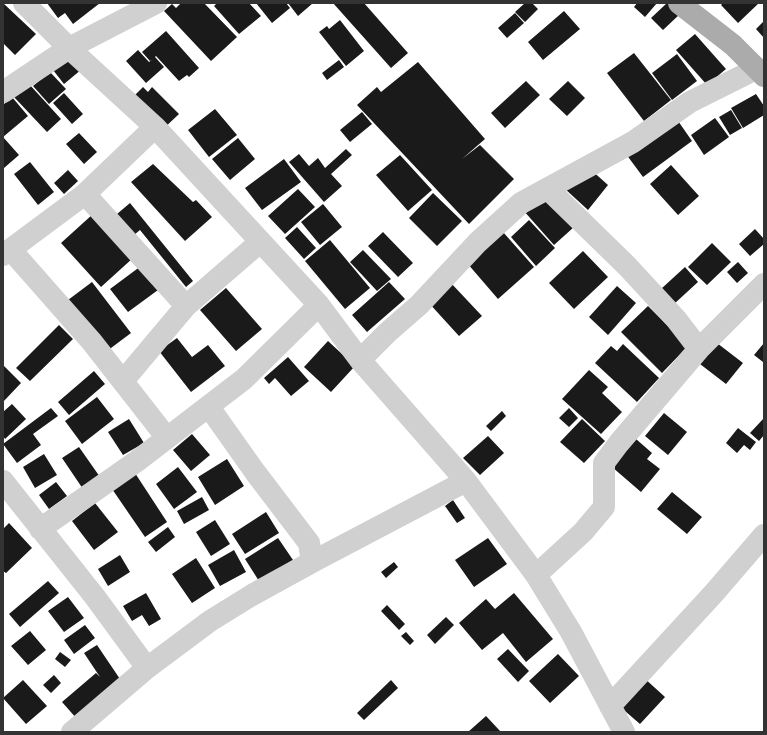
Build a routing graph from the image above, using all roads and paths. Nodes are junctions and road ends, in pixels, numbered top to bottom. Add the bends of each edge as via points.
1 (24, 3) edge
2 (156, 3) edge
3 (679, 3) edge
4 (69, 48) junction
5 (760, 72) edge
6 (3, 92) edge
7 (154, 127) junction
8 (548, 188) junction
9 (85, 194) junction
10 (260, 242) junction
11 (7, 253) edge
12 (764, 284) edge
13 (319, 305) junction
14 (186, 306) junction
15 (699, 349) junction
16 (360, 360) junction
17 (123, 381) junction
18 (209, 407) junction
19 (167, 438) junction
20 (3, 481) edge
21 (466, 481) junction
22 (40, 529) junction
23 (764, 535) edge
24 (312, 562) junction
25 (536, 575) junction
26 (148, 668) junction
27 (610, 706) junction
28 (72, 732) edge
29 (624, 732) edge

1 - 4 street
2 - 4 street
3 - 5 main road via 733,45
4 - 6 street
4 - 7 street
5 - 8 street via 746,74 690,102 634,142
7 - 9 street
7 - 10 street
8 - 15 street via 627,266 676,319
8 - 16 street via 521,203 496,225 459,261 420,305
9 - 11 street
9 - 14 street
10 - 13 street
10 - 14 street
11 - 17 street via 92,342
12 - 15 street
13 - 16 street
13 - 18 street via 244,379
14 - 17 street
15 - 25 street via 604,463 604,507 583,532
16 - 21 street
17 - 19 street
18 - 19 street
18 - 24 street via 309,543
19 - 22 street
20 - 22 street
21 - 24 street
21 - 25 street
22 - 26 street
23 - 27 street
24 - 26 street via 210,621
25 - 27 street via 571,632
26 - 28 street
27 - 29 street

